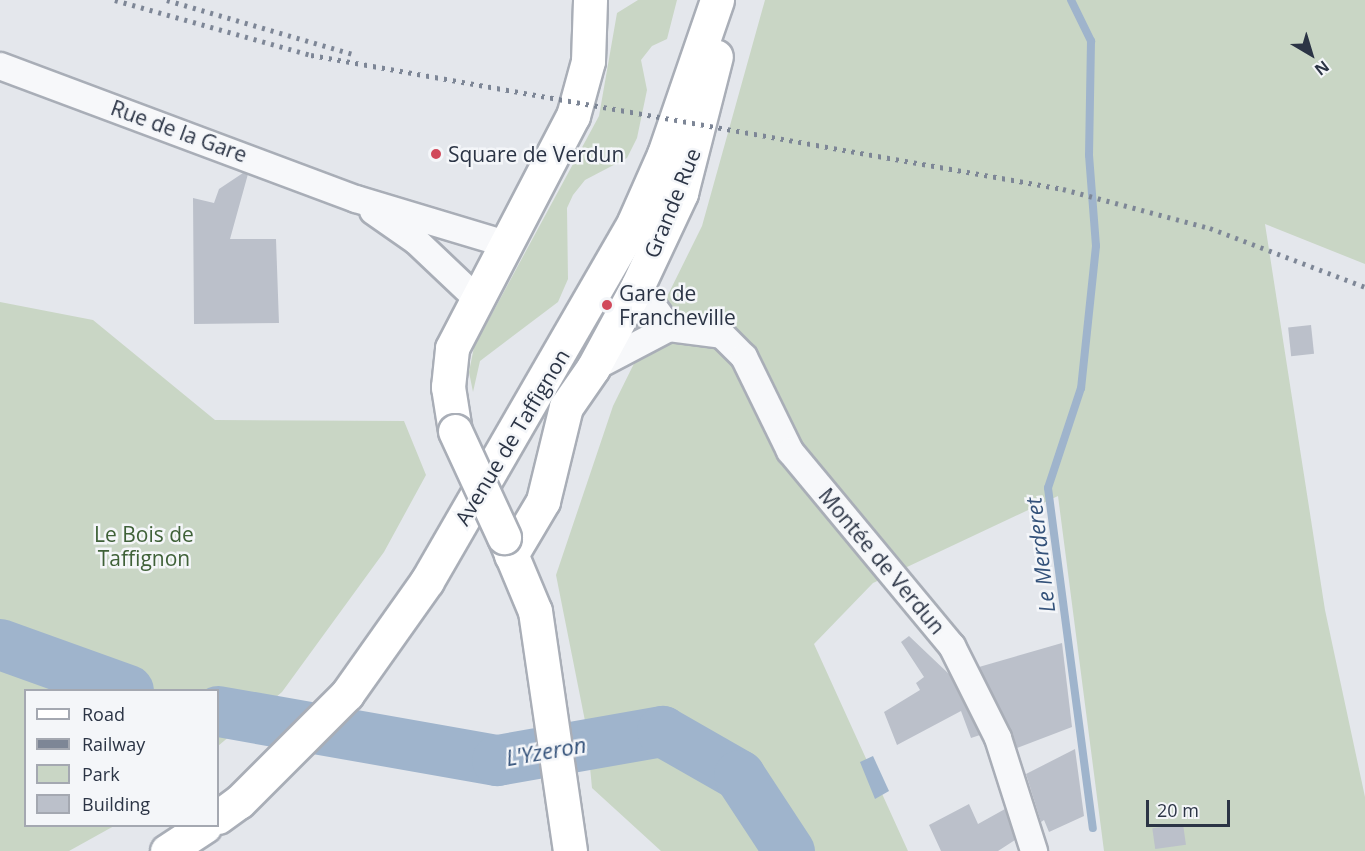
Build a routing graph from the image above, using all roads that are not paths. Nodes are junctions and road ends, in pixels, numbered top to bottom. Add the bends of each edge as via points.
1 (719, 0) edge
2 (595, 2) edge
3 (0, 66) edge
4 (356, 199) junction
5 (506, 244) junction
6 (638, 285) junction
7 (476, 297) junction
8 (669, 328) junction
9 (593, 368) junction
10 (508, 546) junction
11 (219, 816) edge
12 (202, 827) edge
13 (167, 851) edge
14 (570, 851) edge
15 (1034, 851) edge

1 - 6 street, Grande Rue via 714,72 699,136 681,193
1 - 11 street, Avenue de Taffignon via 664,154 634,222 427,581 346,694 239,802
2 - 5 street via 588,61 573,116
3 - 4 street, Rue de la Gare
4 - 5 street, Rue de la Gare
4 - 7 street, Rue de la Gare via 416,242
5 - 7 street
6 - 8 street
6 - 9 street, Grande Rue
7 - 10 street, bridge via 452,348 448,387 455,431
8 - 9 street
8 - 15 street, Montée de Verdun via 722,335 744,357 790,452 952,646 998,738
9 - 10 street, Grande Rue via 566,407 543,501
10 - 14 street via 535,611
12 - 13 street

